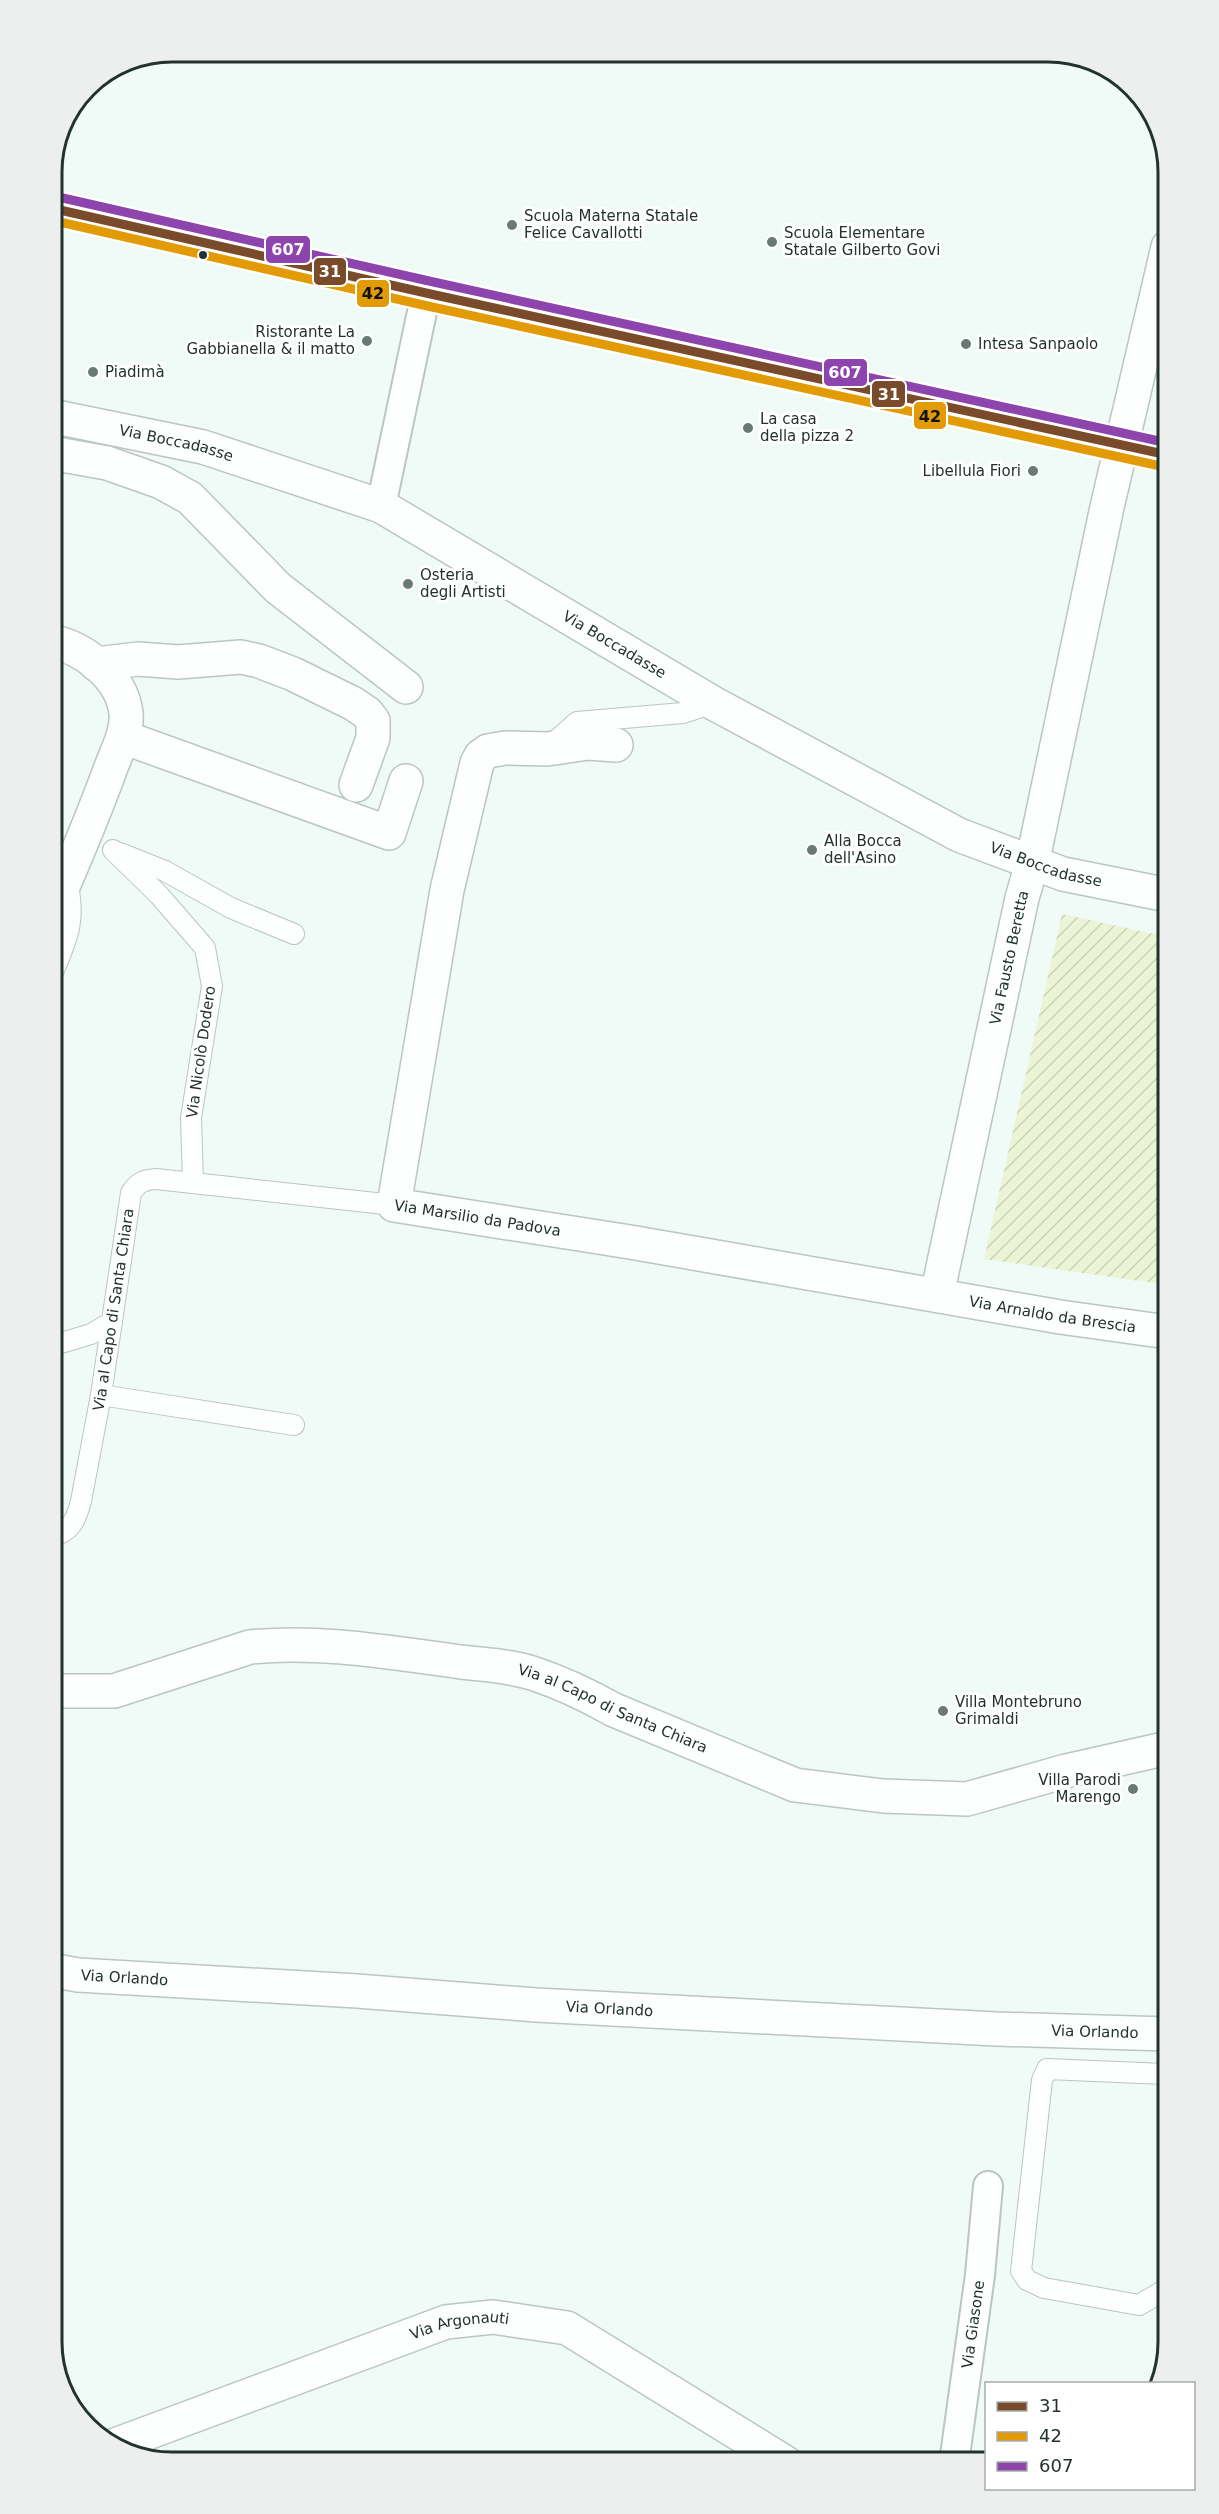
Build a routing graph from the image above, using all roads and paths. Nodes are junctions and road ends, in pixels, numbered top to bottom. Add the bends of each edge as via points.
1 (62, 210) edge
2 (426, 293) junction
3 (1157, 293) edge
4 (62, 418) edge
5 (1121, 445) junction
6 (1157, 453) edge
7 (62, 455) edge
8 (381, 506) junction
9 (62, 645) edge
10 (96, 664) junction
11 (406, 687) dead end
12 (713, 703) junction
13 (123, 737) junction
14 (616, 745) dead end
15 (547, 749) junction
16 (406, 781) dead end
17 (356, 785) dead end
18 (100, 842) junction
19 (1032, 864) junction
20 (67, 879) junction
21 (62, 890) edge
22 (1157, 893) edge
23 (294, 934) dead end
24 (62, 949) edge
25 (193, 1183) junction
26 (394, 1205) junction
27 (937, 1295) junction
28 (112, 1322) junction
29 (1157, 1330) edge
30 (62, 1343) edge
31 (101, 1395) junction
32 (294, 1425) dead end
33 (62, 1533) edge
34 (62, 1691) edge
35 (1157, 1750) edge
36 (62, 1972) edge
37 (1157, 2034) edge
38 (1157, 2074) edge
39 (988, 2186) dead end
40 (1157, 2294) edge
41 (124, 2442) edge
42 (768, 2452) edge
43 (956, 2452) edge

1 - 2 street
2 - 5 street
2 - 8 street
3 - 5 street, Via Fausto Beretta
4 - 8 street, Via Boccadasse via 203,447
5 - 6 street
5 - 19 street, Via Fausto Beretta
7 - 11 street via 107,463 161,482 190,498 278,588
8 - 12 street, Via Boccadasse
9 - 10 street via 80,651
10 - 13 street via 111,678 119,693 126,713
10 - 17 street via 241,657 293,674 354,704 373,721 373,738
12 - 15 lane via 683,713 577,722
12 - 19 street, Via Boccadasse via 958,835
13 - 16 street via 389,833
13 - 18 street
14 - 15 street, Via Marsilio da Padova via 588,743
15 - 26 street, Via Marsilio da Padova via 488,751 481,756 472,778 447,890
18 - 20 street
18 - 23 lane via 165,871 231,908
18 - 25 lane, Via Nicolò Dodero via 159,895 205,948 210,965 212,986 191,1118
19 - 22 street, Via Boccadasse
19 - 27 street, Via Fausto Beretta
20 - 21 street
20 - 24 lane via 72,923
25 - 26 lane, Via al Capo di Santa Chiara
25 - 28 lane, Via al Capo di Santa Chiara via 144,1180 131,1193
26 - 27 street, Via Marsilio da Padova
27 - 29 street, Via Arnaldo da Brescia
28 - 30 lane via 91,1334
28 - 31 lane, Via al Capo di Santa Chiara
31 - 32 lane
31 - 33 lane, Via al Capo di Santa Chiara via 77,1518
34 - 35 street, Via al Capo di Santa Chiara via 114,1690 250,1647 272,1645 351,1647 509,1667 586,1695 795,1785 883,1796 967,1799
36 - 37 street, Via Orlando via 536,2005
38 - 40 lane via 1047,2069 1042,2080 1021,2271 1027,2280 1044,2288 1139,2305
39 - 43 street, Via Giasone
41 - 42 street, Via Argonauti via 446,2322 493,2317 567,2328

